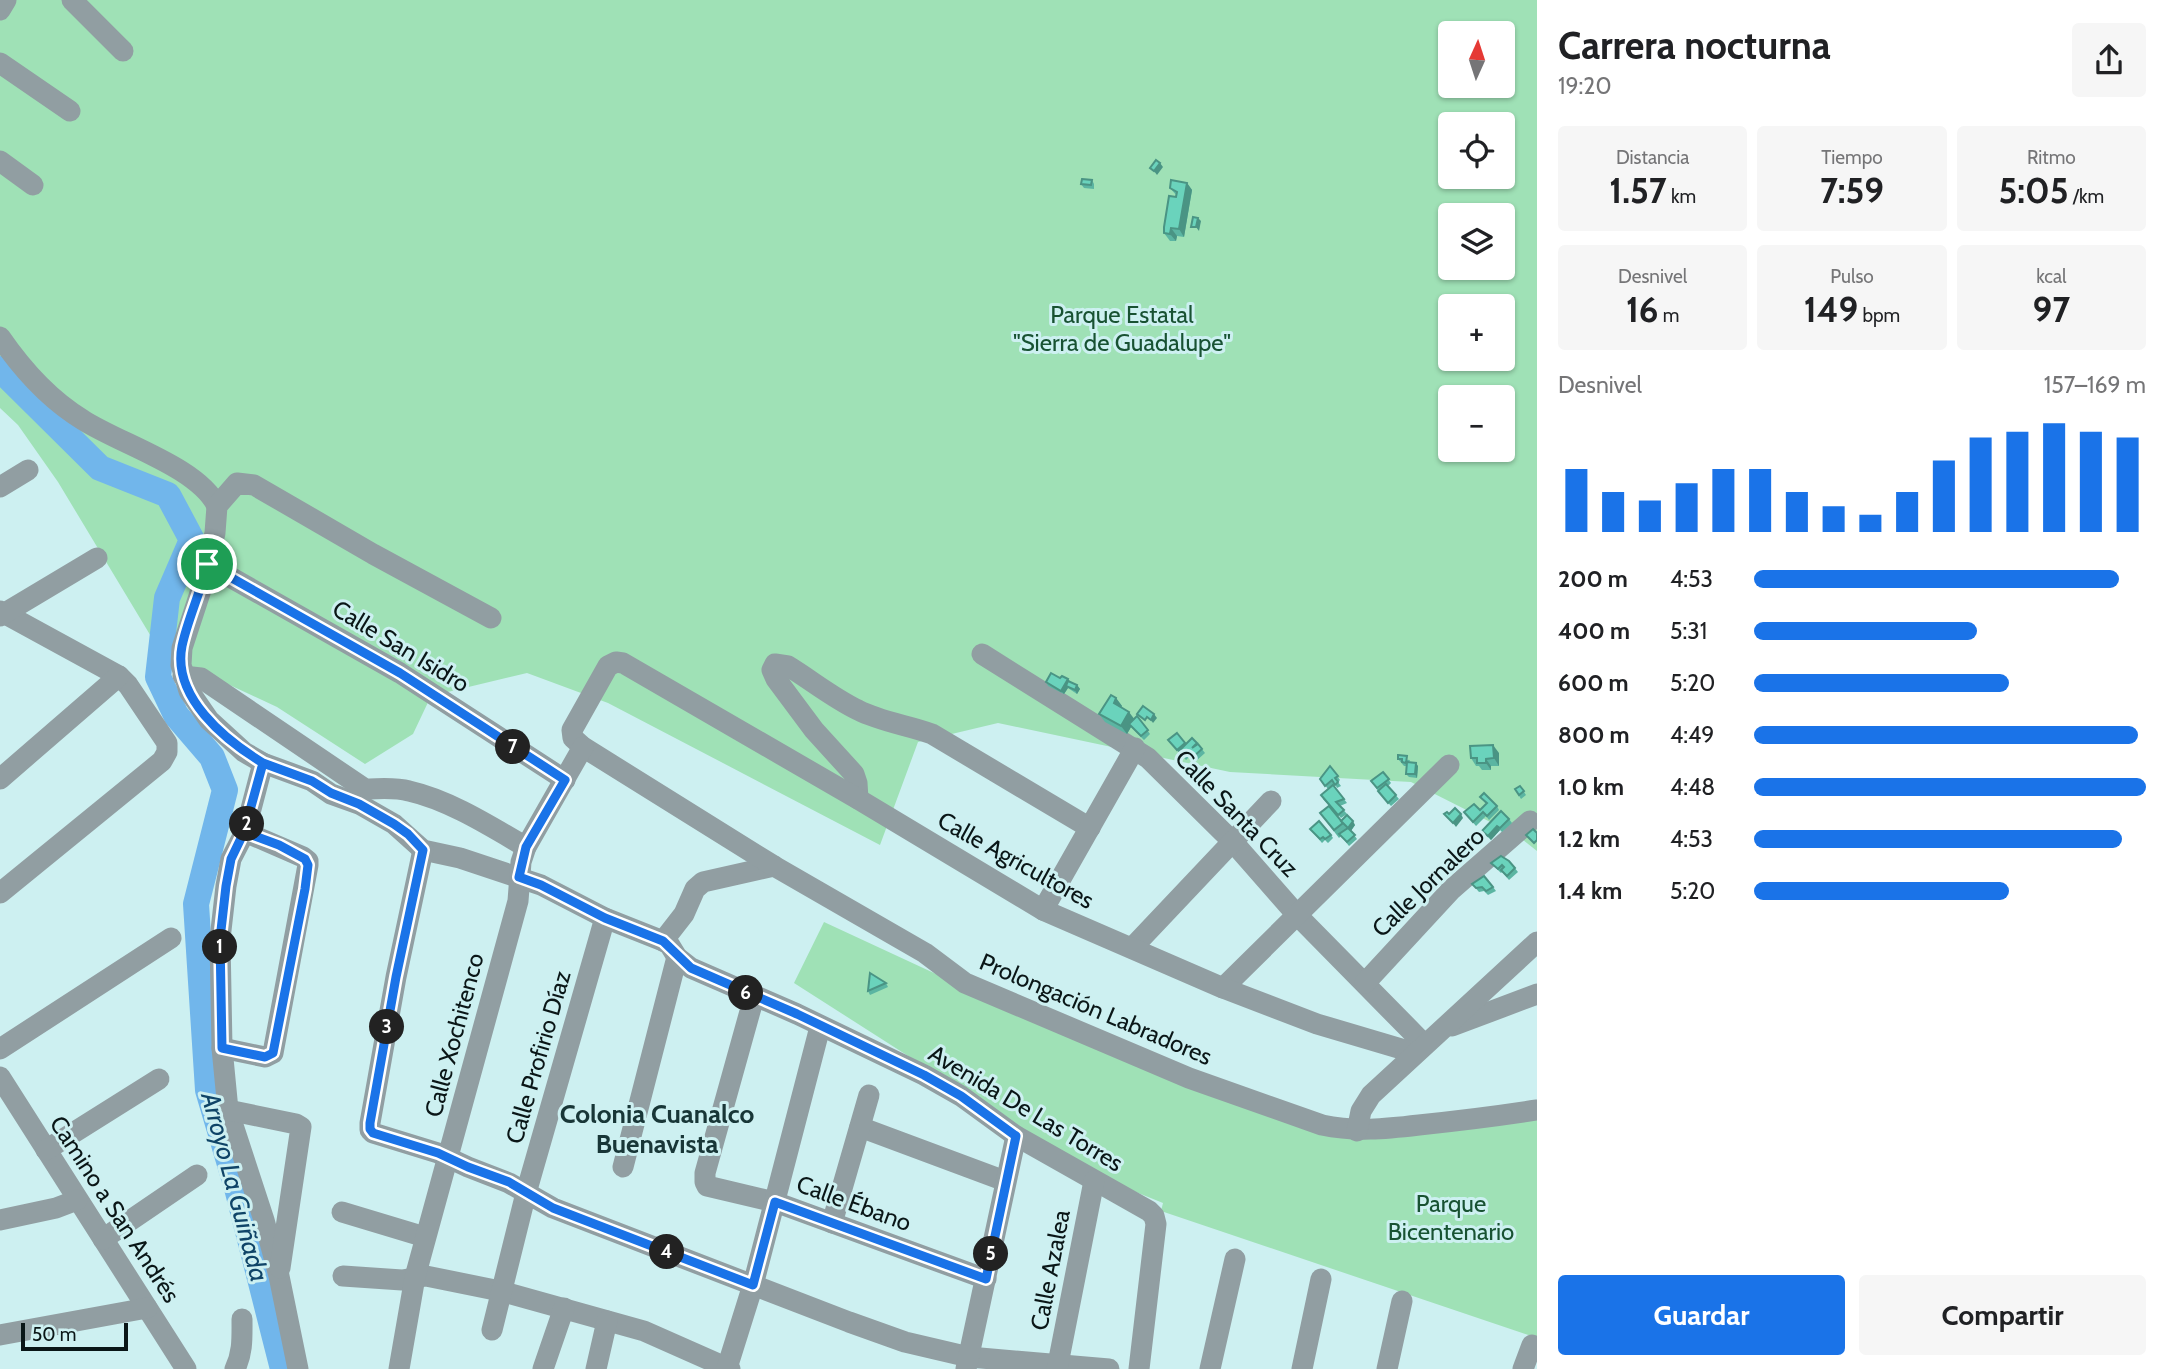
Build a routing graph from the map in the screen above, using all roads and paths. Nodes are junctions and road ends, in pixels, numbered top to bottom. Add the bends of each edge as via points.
1 (6, 0) edge
2 (72, 0) edge
3 (0, 10) edge
4 (123, 51) dead end
5 (0, 63) edge
6 (70, 111) dead end
7 (0, 161) edge
8 (33, 185) dead end
9 (0, 337) edge
10 (28, 471) dead end
11 (0, 487) edge
12 (217, 506) junction
13 (97, 558) dead end
14 (207, 564) junction
15 (2, 613) edge
16 (491, 618) dead end
17 (982, 654) dead end
18 (616, 662) joint
19 (120, 676) junction
20 (183, 676) junction
21 (577, 741) junction
22 (1135, 748) junction
23 (263, 763) junction
24 (1449, 765) dead end
25 (0, 779) edge
26 (565, 780) junction
27 (362, 796) junction
28 (858, 799) junction
29 (1271, 801) dead end
30 (1531, 821) dead end
31 (1090, 828) junction
32 (244, 832) junction
33 (1233, 842) junction
34 (526, 847) junction
35 (423, 850) junction
36 (774, 866) junction
37 (519, 877) junction
38 (0, 892) edge
39 (1043, 911) junction
40 (1297, 915) junction
41 (605, 918) junction
42 (171, 939) dead end
43 (663, 941) junction
44 (1537, 942) edge
45 (1132, 948) junction
46 (677, 957) junction
47 (1364, 983) junction
48 (1223, 988) junction
49 (1537, 994) edge
50 (754, 997) junction
51 (820, 1027) junction
52 (1426, 1043) junction
53 (222, 1048) junction
54 (0, 1049) edge
55 (0, 1077) edge
56 (159, 1079) dead end
57 (869, 1095) dead end
58 (9, 1110) edge
59 (1537, 1110) edge
60 (228, 1111) junction
61 (859, 1128) junction
62 (1357, 1130) junction
63 (1016, 1136) junction
64 (46, 1150) junction
65 (448, 1157) junction
66 (623, 1167) dead end
67 (197, 1175) dead end
68 (1005, 1181) junction
69 (1094, 1181) junction
70 (526, 1193) junction
71 (77, 1200) junction
72 (775, 1202) junction
73 (342, 1212) dead end
74 (0, 1220) edge
75 (832, 1223) junction
76 (425, 1237) junction
77 (103, 1239) junction
78 (1235, 1259) dead end
79 (279, 1276) junction
80 (343, 1276) dead end
81 (415, 1277) junction
82 (986, 1279) junction
83 (1321, 1279) dead end
84 (753, 1285) junction
85 (500, 1291) junction
86 (1402, 1301) dead end
87 (148, 1308) junction
88 (564, 1308) junction
89 (242, 1319) dead end
90 (607, 1321) junction
91 (492, 1330) dead end
92 (0, 1335) edge
93 (1532, 1345) dead end
94 (685, 1359) edge
95 (967, 1363) edge
96 (1057, 1366) edge
97 (729, 1368) edge
98 (186, 1369) edge
99 (235, 1369) edge
100 (298, 1369) edge
101 (399, 1369) edge
102 (544, 1369) edge
103 (596, 1369) edge
104 (1109, 1369) edge
105 (1139, 1369) edge
106 (1210, 1369) edge
107 (1302, 1369) edge
108 (1387, 1369) edge
109 (1523, 1369) edge

1 - 3 street
2 - 4 street
5 - 6 street
7 - 8 street
9 - 12 street via 16,360 79,418 189,477
10 - 11 street
12 - 14 street
12 - 16 street via 233,485 254,485
13 - 15 street
14 - 20 street via 182,648
14 - 26 street, Calle San Isidro via 400,673
15 - 19 street
17 - 22 street, Calle Santa Cruz
18 - 21 street, Calle Xochitenco via 608,666 572,730
18 - 28 street, Calle Agricultores
19 - 25 street
19 - 38 street via 167,743 167,752 162,761
20 - 23 street via 209,720
20 - 27 street via 201,678
21 - 26 street, Calle Xochitenco
21 - 36 street, Prolongación Labradores
22 - 31 street
22 - 33 street, Calle Santa Cruz
23 - 27 street via 331,793
23 - 32 street
24 - 40 street
26 - 34 street, Calle Xochitenco
27 - 34 street via 391,788 411,791 465,811
27 - 35 street
28 - 31 street via 853,775 776,679 775,664 788,666 878,719 932,734
28 - 39 street, Calle Agricultores
29 - 33 street
30 - 47 street, Calle Jornalero via 1451,890
31 - 39 street
32 - 53 street via 231,859 223,908
32 - 53 street via 303,856 308,865 273,1053 265,1057
33 - 40 street, Calle Santa Cruz
33 - 45 street
34 - 37 street, Calle Xochitenco
35 - 37 street, Avenida De Las Torres
35 - 65 street via 369,1126 373,1133
36 - 43 street via 703,882
36 - 62 street, Prolongación Labradores via 926,953 965,983 1189,1078 1322,1125
37 - 41 street, Avenida De Las Torres
37 - 65 street, Calle Xochitenco via 518,901
39 - 45 street, Calle Agricultores
40 - 47 street, Calle Santa Cruz
40 - 48 street
41 - 43 street, Avenida De Las Torres
41 - 70 street, Calle Profirio Díaz
42 - 54 street
43 - 46 street, Avenida De Las Torres
44 - 52 street
45 - 48 street, Calle Agricultores
46 - 50 street, Avenida De Las Torres
46 - 66 street
47 - 52 street, Calle Santa Cruz
48 - 52 street, Calle Agricultores via 1317,1024
49 - 52 street
50 - 51 street, Avenida De Las Torres
50 - 72 street, Calle Ébano via 705,1182 712,1188
51 - 63 street, Avenida De Las Torres via 924,1075
51 - 72 street
52 - 62 street via 1371,1095
53 - 60 street
55 - 58 street, Camino a San Andrés
56 - 64 street
57 - 61 street
58 - 64 street, Camino a San Andrés
59 - 62 street, Prolongación Labradores
60 - 79 street
60 - 79 street via 302,1129
61 - 68 street
61 - 75 street
63 - 68 street
63 - 69 street, Avenida De Las Torres
64 - 71 street, Camino a San Andrés
65 - 70 street
65 - 76 street, Calle Xochitenco
67 - 77 street
68 - 82 street
69 - 96 street, Calle Azalea
69 - 105 street, Avenida De Las Torres via 1149,1211 1156,1224
70 - 84 street via 553,1208
70 - 85 street, Calle Profirio Díaz
71 - 74 street
71 - 77 street, Camino a San Andrés
72 - 75 street, Calle Ébano
72 - 84 street
73 - 76 street
75 - 82 street, Calle Ébano
76 - 81 street, Calle Xochitenco
77 - 87 street, Camino a San Andrés
78 - 106 street
79 - 100 street
80 - 81 street
81 - 85 street
81 - 101 street, Calle Xochitenco
82 - 95 street
83 - 107 street
84 - 95 street
84 - 97 street
85 - 88 street
85 - 91 street, Calle Profirio Díaz
86 - 108 street
87 - 92 street
87 - 98 street, Camino a San Andrés
88 - 90 street
88 - 102 street
89 - 99 street via 243,1345
90 - 94 street via 644,1331
90 - 103 street
93 - 109 street
94 - 97 street
95 - 96 street
96 - 104 street

